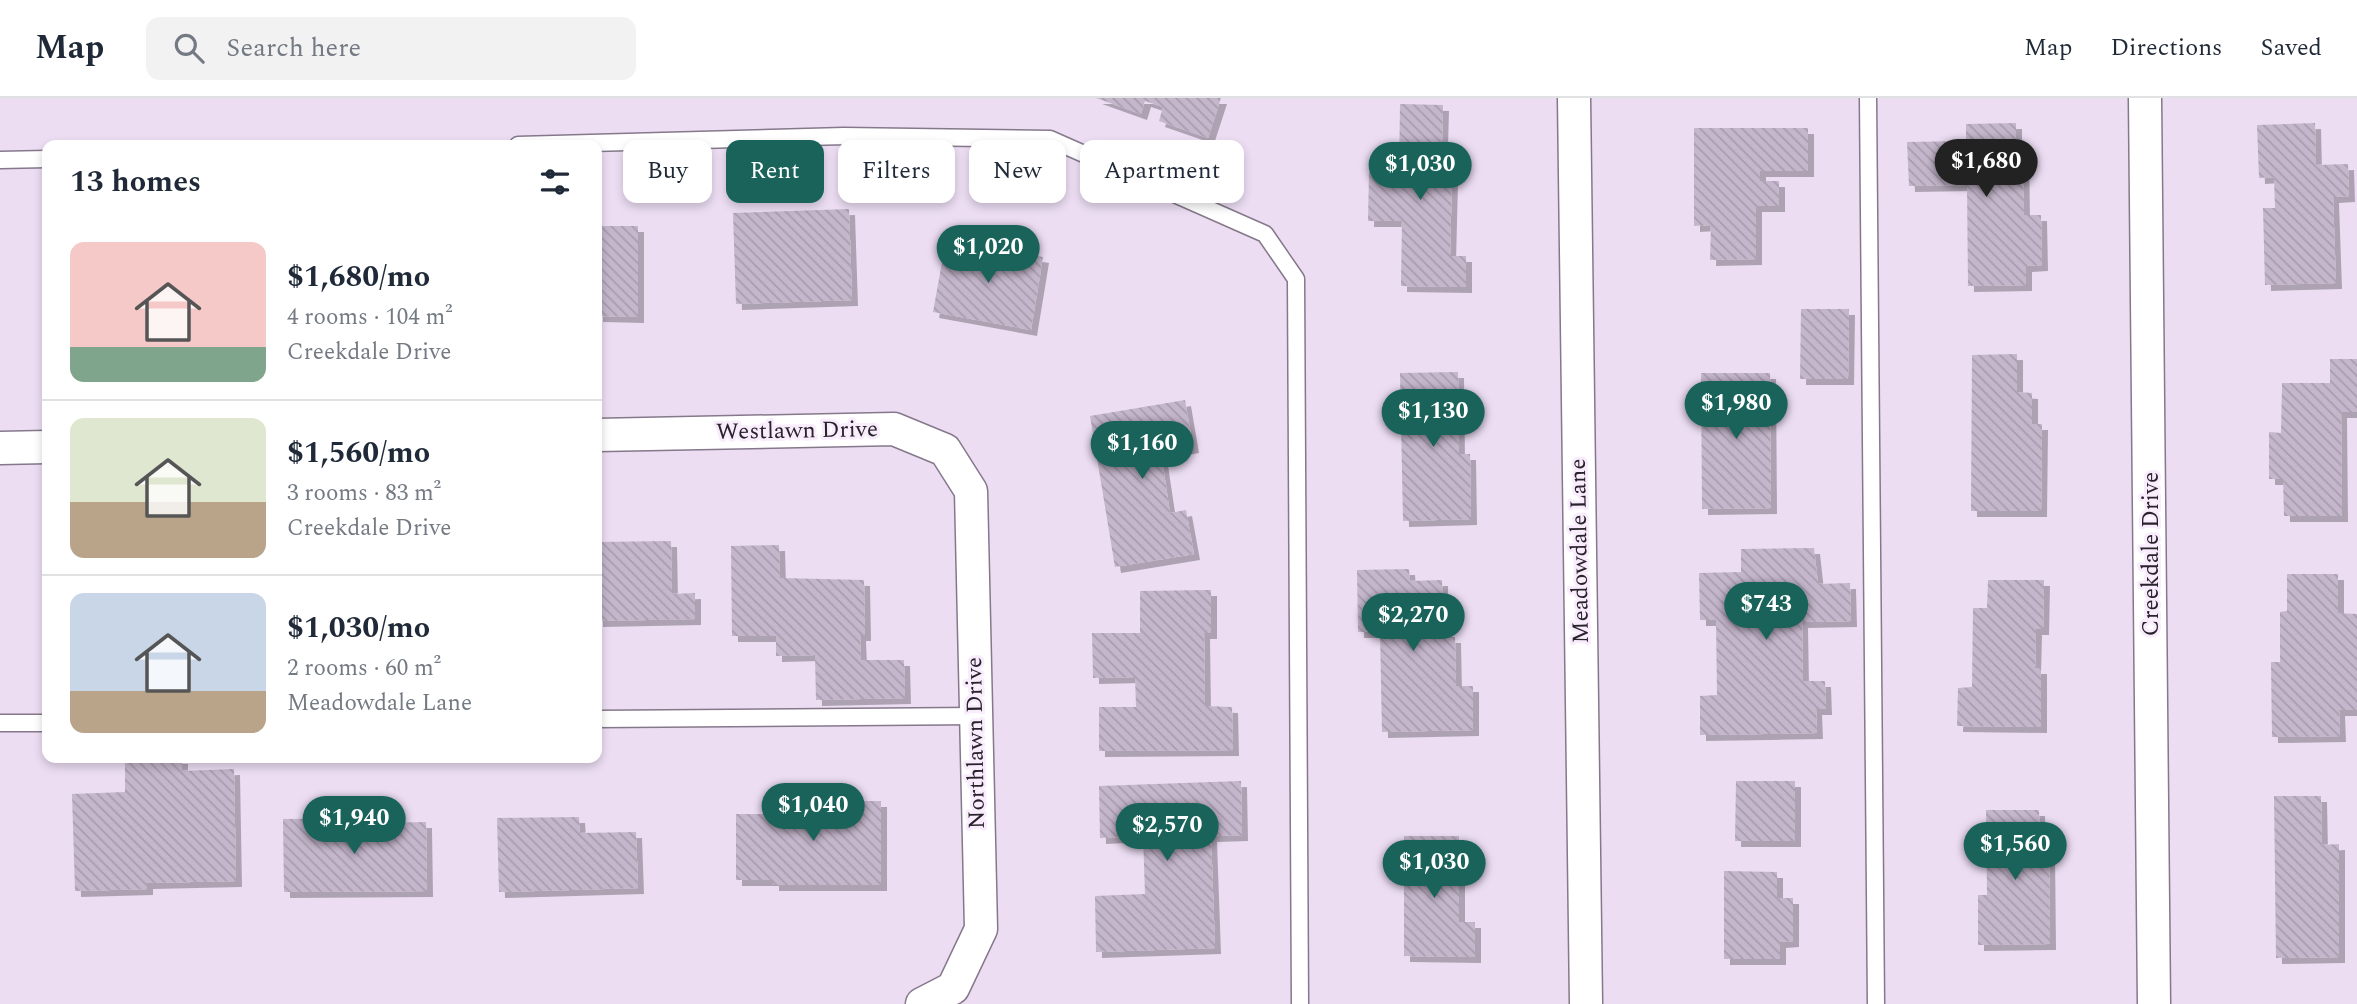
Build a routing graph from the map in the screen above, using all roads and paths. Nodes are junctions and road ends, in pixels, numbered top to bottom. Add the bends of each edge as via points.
1 (1574, 98) edge
2 (1868, 98) edge
3 (2146, 101) edge
4 (602, 143) edge
5 (42, 159) edge
6 (0, 160) edge
7 (602, 435) edge
8 (42, 447) edge
9 (0, 448) edge
10 (971, 491) joint
11 (976, 716) junction
12 (602, 719) edge
13 (0, 723) edge
14 (42, 723) edge
15 (922, 1004) edge
16 (1300, 1004) edge
17 (1586, 1004) edge
18 (1876, 1004) edge
19 (2154, 1004) edge

1 - 17 street, Meadowdale Lane
2 - 18 lane
3 - 19 street, Creekdale Drive
4 - 16 lane via 844,136 1051,139 1265,234 1296,279
5 - 6 lane
7 - 10 street, Westlawn Drive via 894,429 945,450
8 - 9 street
10 - 11 street, Northlawn Drive
11 - 12 lane
11 - 15 street, Northlawn Drive via 981,929 953,988
13 - 14 lane

